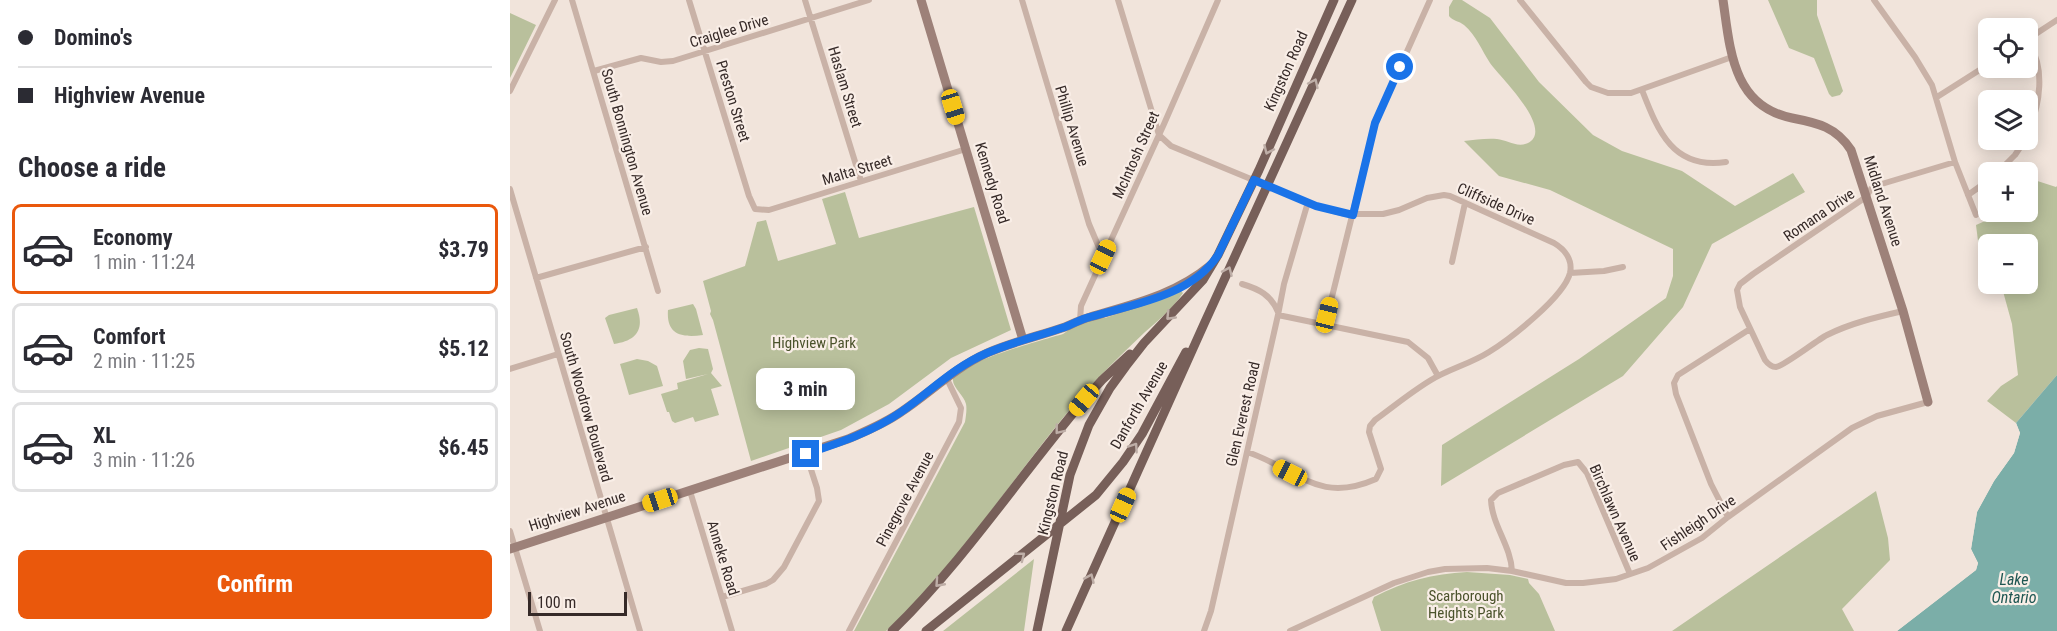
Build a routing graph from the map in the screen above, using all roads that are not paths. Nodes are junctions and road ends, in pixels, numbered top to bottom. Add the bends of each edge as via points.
1 (555, 0) edge
2 (572, 0) edge
3 (690, 0) edge
4 (805, 0) edge
5 (869, 0) edge
6 (921, 0) edge
7 (1022, 0) edge
8 (1118, 0) edge
9 (1334, 0) edge
10 (1352, 0) edge
11 (1430, 0) edge
12 (1520, 0) edge
13 (1723, 0) edge
14 (1874, 0) edge
15 (1216, 1) edge
16 (811, 18) junction
17 (2057, 20) edge
18 (2038, 33) edge
19 (705, 50) junction
20 (1732, 57) junction
21 (594, 71) junction
22 (1978, 71) edge
23 (2038, 72) edge
24 (1642, 90) junction
25 (510, 91) edge
26 (2038, 95) edge
27 (1937, 97) junction
28 (1159, 135) junction
29 (966, 149) junction
30 (2018, 150) edge
31 (1726, 162) dead end
32 (1955, 162) junction
33 (2008, 162) edge
34 (1254, 180) junction
35 (861, 182) junction
36 (1268, 184) junction
37 (1978, 188) edge
38 (510, 189) edge
39 (1968, 195) junction
40 (1866, 197) junction
41 (1308, 202) junction
42 (1465, 203) junction
43 (755, 209) joint
44 (1353, 215) junction
45 (1976, 215) dead end
46 (646, 247) junction
47 (1103, 257) junction
48 (1452, 262) dead end
49 (1211, 265) junction
50 (1623, 267) dead end
51 (1570, 273) junction
52 (536, 278) junction
53 (1242, 284) dead end
54 (658, 291) dead end
55 (1903, 311) junction
56 (1278, 315) junction
57 (1080, 320) junction
58 (1203, 324) junction
59 (1325, 325) junction
60 (1750, 329) junction
61 (1023, 340) junction
62 (1144, 343) junction
63 (558, 354) junction
64 (510, 369) edge
65 (1438, 376) junction
66 (946, 377) junction
67 (1928, 402) joint
68 (1247, 452) junction
69 (806, 454) junction
70 (690, 491) junction
71 (607, 517) junction
72 (1728, 517) junction
73 (510, 531) edge
74 (512, 548) edge
75 (1512, 571) junction
76 (1630, 574) junction
77 (722, 597) junction
78 (540, 631) edge
79 (640, 631) edge
80 (732, 631) edge
81 (849, 631) edge
82 (892, 631) edge
83 (926, 631) edge
84 (1036, 631) edge
85 (1066, 631) edge
86 (1204, 631) edge
87 (1290, 631) edge

1 - 25 street
2 - 21 street, South Bonnington Avenue
3 - 19 street, Preston Street
4 - 16 street, Haslam Street
5 - 16 street, Craiglee Drive
6 - 29 street, Kennedy Road
7 - 47 street, Phillip Avenue via 1089,224
8 - 28 street
9 -> 34 main road, Kingston Road
36 -> 10 main road, Kingston Road
11 - 44 street via 1375,123
12 - 24 street via 1592,87 1621,94
13 - 20 street, Midland Avenue
14 - 27 street via 1926,73
15 - 28 street, McIntosh Street
16 - 19 street, Craiglee Drive
16 - 35 street, Haslam Street
17 - 18 street
19 - 21 street, Craiglee Drive via 673,61 641,58
19 - 43 street, Preston Street
20 - 24 street
20 - 40 street, Midland Avenue via 1742,82 1763,105 1789,117 1822,124 1838,134 1851,150
21 - 46 street, South Bonnington Avenue
22 - 27 street
23 - 26 street
24 - 31 street via 1656,127 1678,152 1708,164
27 - 32 street
28 - 34 street, Cliffside Drive via 1171,146
28 - 47 street, McIntosh Street
29 - 35 street, Malta Street
29 - 61 street, Kennedy Road
30 - 33 street
32 - 39 street
32 - 40 street, Romana Drive via 1875,186
34 - 36 street, Cliffside Drive
34 - 49 main road, Kingston Road
35 - 43 street, Malta Street via 769,210
36 - 41 street, Cliffside Drive
58 -> 36 main road, Kingston Road
37 - 39 street
38 - 52 street, South Woodrow Boulevard
39 - 45 street
40 - 55 street, Midland Avenue
40 - 60 street, Romana Drive via 1740,284 1737,299
41 - 44 street, Cliffside Drive
41 - 56 street, Glen Everest Road
42 - 44 street, Cliffside Drive via 1450,196 1437,196 1383,214
42 - 48 street
42 - 51 street, Cliffside Drive via 1558,245 1567,254
44 - 59 street
46 - 52 street
46 - 54 street, South Bonnington Avenue
47 - 57 street, McIntosh Street via 1081,306
49 - 57 street, Highview Avenue via 1177,288
49 -> 62 main road, Kingston Road via 1203,280
50 - 51 street
51 - 65 street via 1552,298 1509,339
52 - 63 street, South Woodrow Boulevard
53 - 56 street via 1265,293
55 - 60 street via 1839,329 1776,367 1765,360
55 - 67 street, Midland Avenue
56 - 59 street
56 - 68 street, Glen Everest Road
57 - 61 street, Highview Avenue
83 -> 58 main road, Danforth Avenue via 1106,484 1142,434
85 -> 58 main road, Kingston Road
59 - 65 street via 1408,342 1428,358
60 - 72 street via 1678,375 1674,383 1704,467
61 - 66 street, Highview Avenue via 972,360
62 -> 82 main road, Danforth Avenue via 1084,400 958,560
62 - 84 main road, Kingston Road via 1110,388 1076,458
63 - 64 street
63 - 71 street, South Woodrow Boulevard
65 - 68 street via 1370,426 1381,469 1376,479 1350,488 1328,488
66 - 69 street, Highview Avenue via 889,420
66 - 81 street, Pinegrove Avenue via 961,408 959,422
67 - 72 street, Fishleigh Drive via 1877,416 1852,428
68 - 86 street, Glen Everest Road
69 - 70 street, Highview Avenue
69 - 77 street via 819,501 784,567 766,584
70 - 71 street, Highview Avenue
70 - 77 street, Anneke Road
71 - 74 street, Highview Avenue
71 - 79 street, South Woodrow Boulevard
72 - 76 street, Fishleigh Drive via 1677,554
73 - 74 street
74 - 78 street
75 - 76 street, Fishleigh Drive via 1566,583 1603,581
75 - 76 street, Birchlawn Avenue via 1512,560 1491,500 1498,493 1578,462 1587,473
75 - 87 street, Fishleigh Drive via 1466,568 1428,572 1394,583
77 - 80 street, Anneke Road

